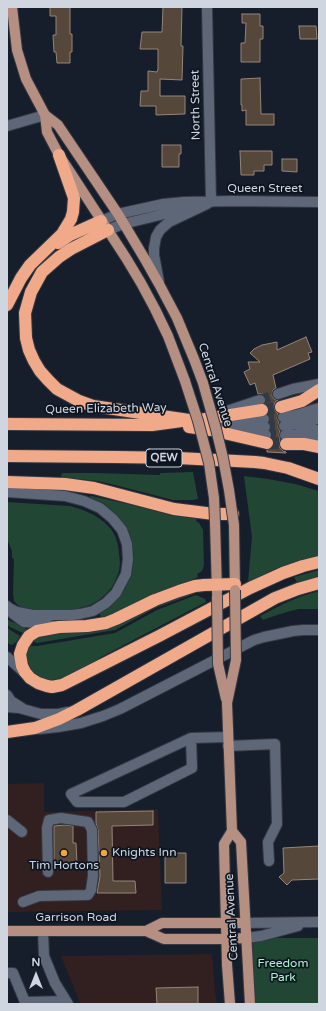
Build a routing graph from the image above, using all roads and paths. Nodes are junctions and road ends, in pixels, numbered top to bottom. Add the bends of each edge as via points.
1 (12, 7) edge
2 (207, 7) edge
3 (45, 115) junction
4 (7, 126) edge
5 (59, 155) junction
6 (211, 202) junction
7 (319, 202) edge
8 (118, 214) junction
9 (123, 224) junction
10 (104, 225) junction
11 (41, 254) junction
12 (159, 284) junction
13 (7, 305) edge
14 (319, 384) edge
15 (319, 390) edge
16 (278, 394) tunnel mouth
17 (319, 398) edge
18 (295, 404) junction
19 (319, 408) edge
20 (319, 418) edge
21 (264, 422) junction
22 (189, 423) junction
23 (7, 424) edge
24 (285, 426) junction
25 (319, 431) edge
26 (319, 440) edge
27 (319, 447) edge
28 (7, 456) edge
29 (319, 479) edge
30 (7, 482) edge
31 (7, 492) edge
32 (215, 518) junction
33 (233, 519) junction
34 (319, 562) edge
35 (319, 583) edge
36 (235, 587) junction
37 (217, 590) junction
38 (7, 607) edge
39 (59, 627) junction
40 (319, 631) edge
41 (7, 657) edge
42 (30, 678) junction
43 (7, 695) edge
44 (227, 702) junction
45 (7, 707) edge
46 (76, 710) junction
47 (32, 711) junction
48 (13, 732) edge
49 (190, 738) junction
50 (228, 742) junction
51 (7, 820) edge
52 (232, 831) junction
53 (22, 832) dead end
54 (269, 861) dead end
55 (48, 872) dead end
56 (23, 902) dead end
57 (314, 922) edge
58 (226, 923) junction
59 (245, 923) junction
60 (7, 931) edge
61 (43, 931) junction
62 (146, 931) junction
63 (246, 938) junction
64 (226, 939) junction
65 (7, 973) edge
66 (67, 1002) edge
67 (230, 1004) edge
68 (250, 1004) edge

1 - 3 main road, Central Avenue via 19,57 26,79
2 - 6 street, North Street
3 - 4 street
3 - 5 main road, Central Avenue via 47,132
3 - 8 main road, Central Avenue via 58,126
5 - 10 main road, Central Avenue
5 - 11 highway via 74,198 73,212 67,227
6 - 7 street, Queen Street
6 - 8 street, Queen Street via 163,204
6 - 9 street, Queen Street
6 - 12 street via 169,222 160,230 154,248
8 - 9 main road, Central Avenue
8 - 10 street, Queen Street
9 - 10 street, Queen Street
9 - 12 main road, Central Avenue
10 - 11 highway via 70,236
10 - 22 highway via 59,256 42,272 31,292 25,313 29,350 37,366 56,389 79,401 93,406
10 - 32 main road, Central Avenue, bridge via 126,258 168,336 198,421 212,477
11 - 13 highway via 21,278
12 - 33 main road, Central Avenue, bridge via 183,332 203,383 224,458
14 - 16 street
15 - 18 highway
17 - 18 highway
18 - 24 highway
19 - 24 street via 296,415
20 - 24 street
21 - 22 street
21 - 22 highway, Queen Elizabeth Way via 205,419
21 - 22 highway via 210,430
22 - 23 highway, Queen Elizabeth Way
24 - 25 street via 300,425
24 - 26 street
24 - 27 highway via 304,444
28 - 29 highway, QEW via 132,457 255,462 288,468
30 - 32 highway via 94,488 168,508 200,512
31 - 38 street via 65,496 97,506 122,530 127,544 128,559 126,574 116,593 93,611 80,614 32,615
32 - 33 highway
32 - 37 main road, Central Avenue
33 - 36 main road, Central Avenue
34 - 42 highway via 295,568 250,588 66,684 47,686
35 - 46 highway via 298,588 275,598
36 - 37 highway
36 - 44 main road, Central Avenue, bridge via 236,660
37 - 39 highway via 195,586 149,602 106,623
37 - 44 main road, Central Avenue, bridge via 218,664
38 - 39 street via 24,622
39 - 42 highway via 37,631 25,640 20,654 25,672
40 - 48 street via 303,630 274,634 254,640 103,716 81,723
41 - 42 street
43 - 47 street via 18,706
44 - 50 main road, Central Avenue
45 - 47 street
46 - 47 street via 50,714
46 - 48 highway via 48,724
49 - 49 street via 184,741 71,794 77,802 124,802 192,768
49 - 50 street
50 - 52 main road, Central Avenue
50 - 54 street via 275,744 277,824 268,842
51 - 53 street
52 - 58 main road, Central Avenue via 224,844
52 - 59 main road, Central Avenue via 240,842
55 - 56 street via 49,820 61,818 88,822 92,830 93,876 88,895 38,896
57 - 59 street
57 - 63 street
58 - 59 main road, Garrison Road
58 - 62 main road, Garrison Road via 162,924
58 - 64 main road, Central Avenue
59 - 63 main road, Central Avenue
60 - 61 main road, Garrison Road
61 - 62 main road, Garrison Road
61 - 66 street via 44,956 55,983
62 - 64 main road, Garrison Road via 164,939
63 - 64 main road, Garrison Road
63 - 68 main road, Central Avenue
64 - 67 main road, Central Avenue
65 - 66 street via 13,973 25,1002

